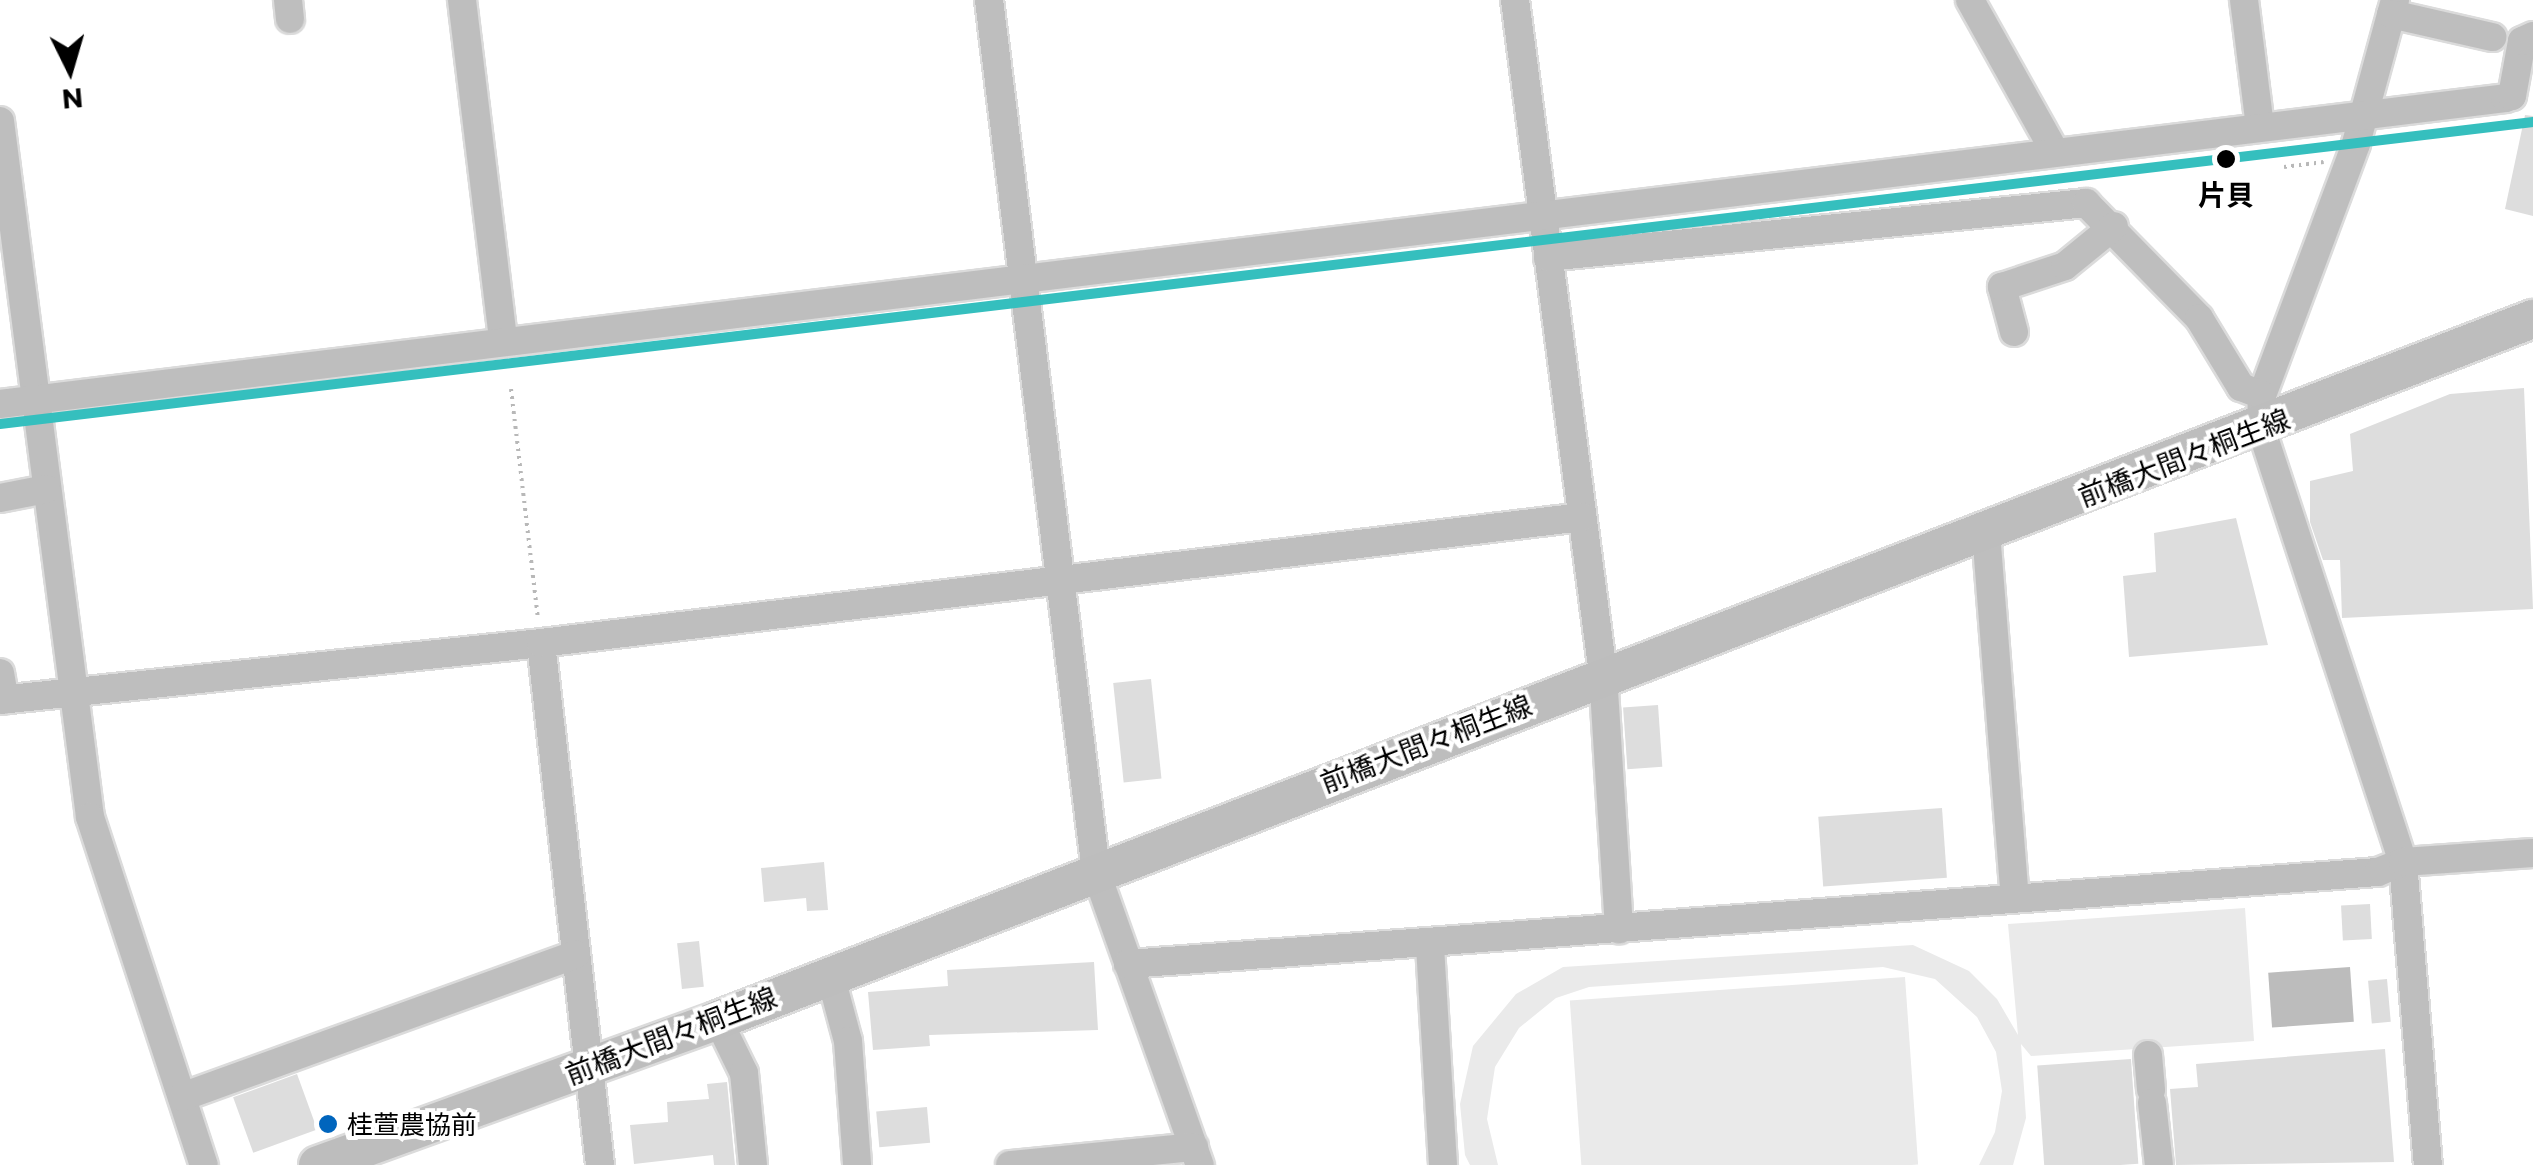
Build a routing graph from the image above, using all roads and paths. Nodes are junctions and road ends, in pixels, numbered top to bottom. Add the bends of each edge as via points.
1 (462, 0) edge
2 (988, 0) edge
3 (1515, 0) edge
4 (1970, 0) edge
5 (2244, 0) edge
6 (2393, 7) edge
7 (2492, 36) dead end
8 (2533, 36) edge
9 (2362, 114) junction
10 (0, 121) edge
11 (2260, 126) junction
12 (2055, 152) junction
13 (2350, 159) junction
14 (2284, 166) dead end
15 (1542, 213) junction
16 (2114, 226) junction
17 (1548, 257) junction
18 (1023, 277) junction
19 (2533, 319) edge
20 (2014, 332) dead end
21 (503, 340) junction
22 (510, 389) dead end
23 (34, 396) junction
24 (0, 404) edge
25 (2261, 412) junction
26 (46, 490) junction
27 (0, 498) edge
28 (1582, 517) junction
29 (1986, 532) junction
30 (1061, 582) junction
31 (541, 643) junction
32 (1603, 674) junction
33 (2, 691) edge
34 (69, 692) junction
35 (2533, 853) edge
36 (2404, 862) junction
37 (1096, 872) junction
38 (2015, 898) junction
39 (1619, 930) junction
40 (1430, 946) junction
41 (576, 954) junction
42 (1128, 964) junction
43 (830, 974) junction
44 (718, 1020) junction
45 (2148, 1055) dead end
46 (592, 1066) junction
47 (182, 1097) junction
48 (1197, 1156) edge
49 (204, 1165) edge
50 (318, 1165) edge
51 (600, 1165) edge
52 (753, 1165) edge
53 (856, 1165) edge
54 (1010, 1165) edge
55 (1443, 1165) edge
56 (2158, 1165) edge
57 (2428, 1165) edge

1 - 21 street
2 - 18 street
3 - 15 street
4 - 12 street
5 - 11 street
6 - 7 street
6 - 9 street
8 - 9 street via 2522,41 2512,96
9 - 11 street
9 - 13 street
10 - 23 street
11 - 12 street
12 - 15 street
13 - 14 path
13 - 25 street
15 - 17 street
15 - 18 street
16 - 17 street via 2092,205
16 - 20 street via 2064,266 2002,287
16 - 25 street via 2213,336
17 - 28 street
18 - 21 street
18 - 30 street
19 - 25 main road, 前橋大間々桐生線
21 - 23 street
22 - 31 path
23 - 24 street
23 - 26 street
25 - 29 main road, 前橋大間々桐生線
25 - 36 street
26 - 27 street
26 - 34 street
28 - 30 street
28 - 32 street
29 - 32 main road, 前橋大間々桐生線
29 - 38 street
30 - 31 street
30 - 37 street
31 - 34 street
31 - 41 street
32 - 37 main road, 前橋大間々桐生線
32 - 39 street
33 - 34 street
34 - 47 street via 90,816
35 - 36 street
36 - 38 street via 2378,872
36 - 57 street
37 - 42 street
37 - 43 main road, 前橋大間々桐生線
38 - 39 street
39 - 40 street
40 - 42 street via 1414,940
40 - 55 street
41 - 46 street
41 - 47 street
42 - 48 street
43 - 44 main road, 前橋大間々桐生線
43 - 53 street via 848,1040
44 - 46 main road, 前橋大間々桐生線
44 - 52 street via 744,1073
45 - 56 street
46 - 50 main road, 前橋大間々桐生線
46 - 51 street
47 - 49 street
48 - 54 street

